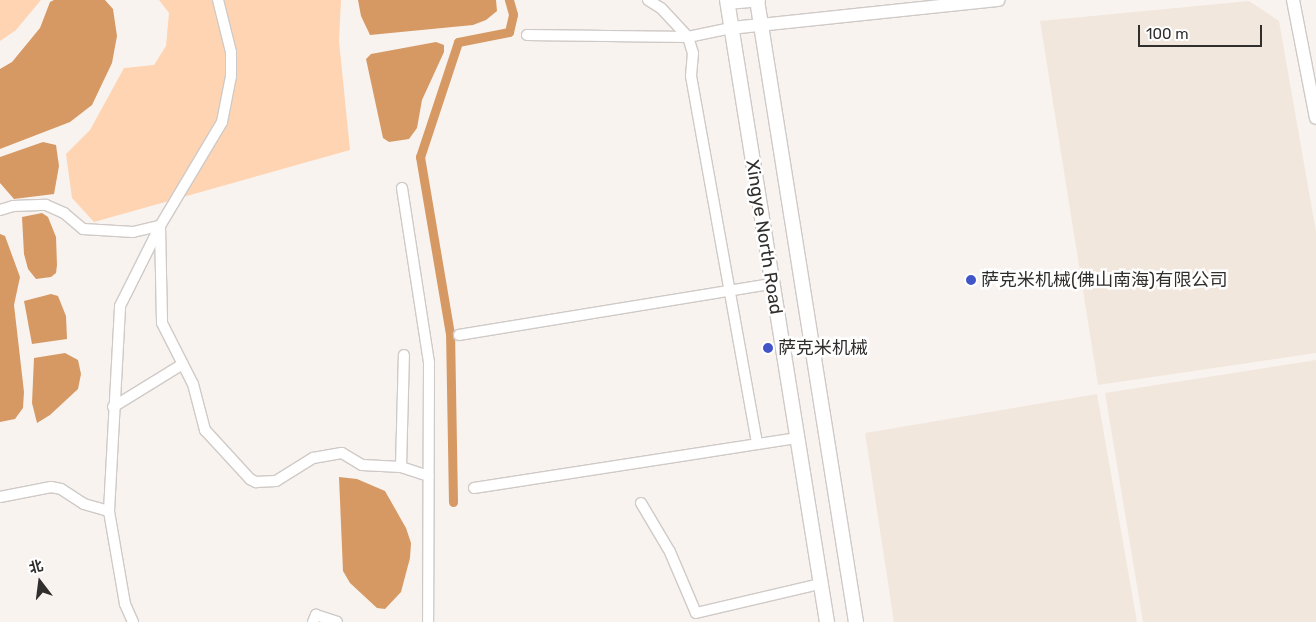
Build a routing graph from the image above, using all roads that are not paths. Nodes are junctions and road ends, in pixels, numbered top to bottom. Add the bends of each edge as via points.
1 (218, 0) edge
2 (648, 0) edge
3 (758, 0) edge
4 (999, 0) edge
5 (1293, 0) edge
6 (1302, 0) edge
7 (727, 2) edge
8 (762, 25) junction
9 (731, 28) junction
10 (527, 35) dead end
11 (688, 37) junction
12 (1316, 75) edge
13 (1316, 118) edge
14 (402, 188) dead end
15 (0, 210) edge
16 (160, 226) junction
17 (771, 284) junction
18 (730, 291) junction
19 (459, 335) dead end
20 (404, 356) dead end
21 (183, 364) junction
22 (113, 407) junction
23 (796, 438) junction
24 (757, 444) junction
25 (401, 467) junction
26 (428, 476) junction
27 (474, 488) dead end
28 (0, 496) edge
29 (641, 503) dead end
30 (109, 511) junction
31 (820, 584) junction
32 (133, 622) edge
33 (313, 622) edge
34 (337, 622) edge
35 (428, 622) edge
36 (827, 622) edge
37 (856, 622) edge

1 - 16 street via 231,52 231,76 222,122
2 - 11 street via 662,8
3 - 7 street
3 - 8 main road, Xingye North Road
4 - 8 street
5 - 13 street
6 - 12 street
7 - 9 main road, Xingye North Road
8 - 9 street
8 - 37 main road, Xingye North Road
9 - 11 street
9 - 17 main road, Xingye North Road
10 - 11 street
11 - 18 street via 693,53 691,76
14 - 26 street via 429,363
15 - 16 street via 13,206 46,205 64,213 83,229 133,232
16 - 21 street via 162,323
16 - 22 street via 120,306
17 - 18 street
17 - 23 main road, Xingye North Road
18 - 19 street
18 - 24 street
20 - 25 street
21 - 22 street
21 - 25 street via 205,430 256,482 276,481 313,458 342,453 362,465
22 - 30 street
23 - 24 street
23 - 31 main road, Xingye North Road
24 - 27 street
25 - 26 street
26 - 35 street
28 - 30 street via 51,487 61,489 84,504
29 - 31 street via 670,552 696,613
30 - 32 street via 125,604
31 - 36 main road, Xingye North Road
33 - 34 street via 316,615

